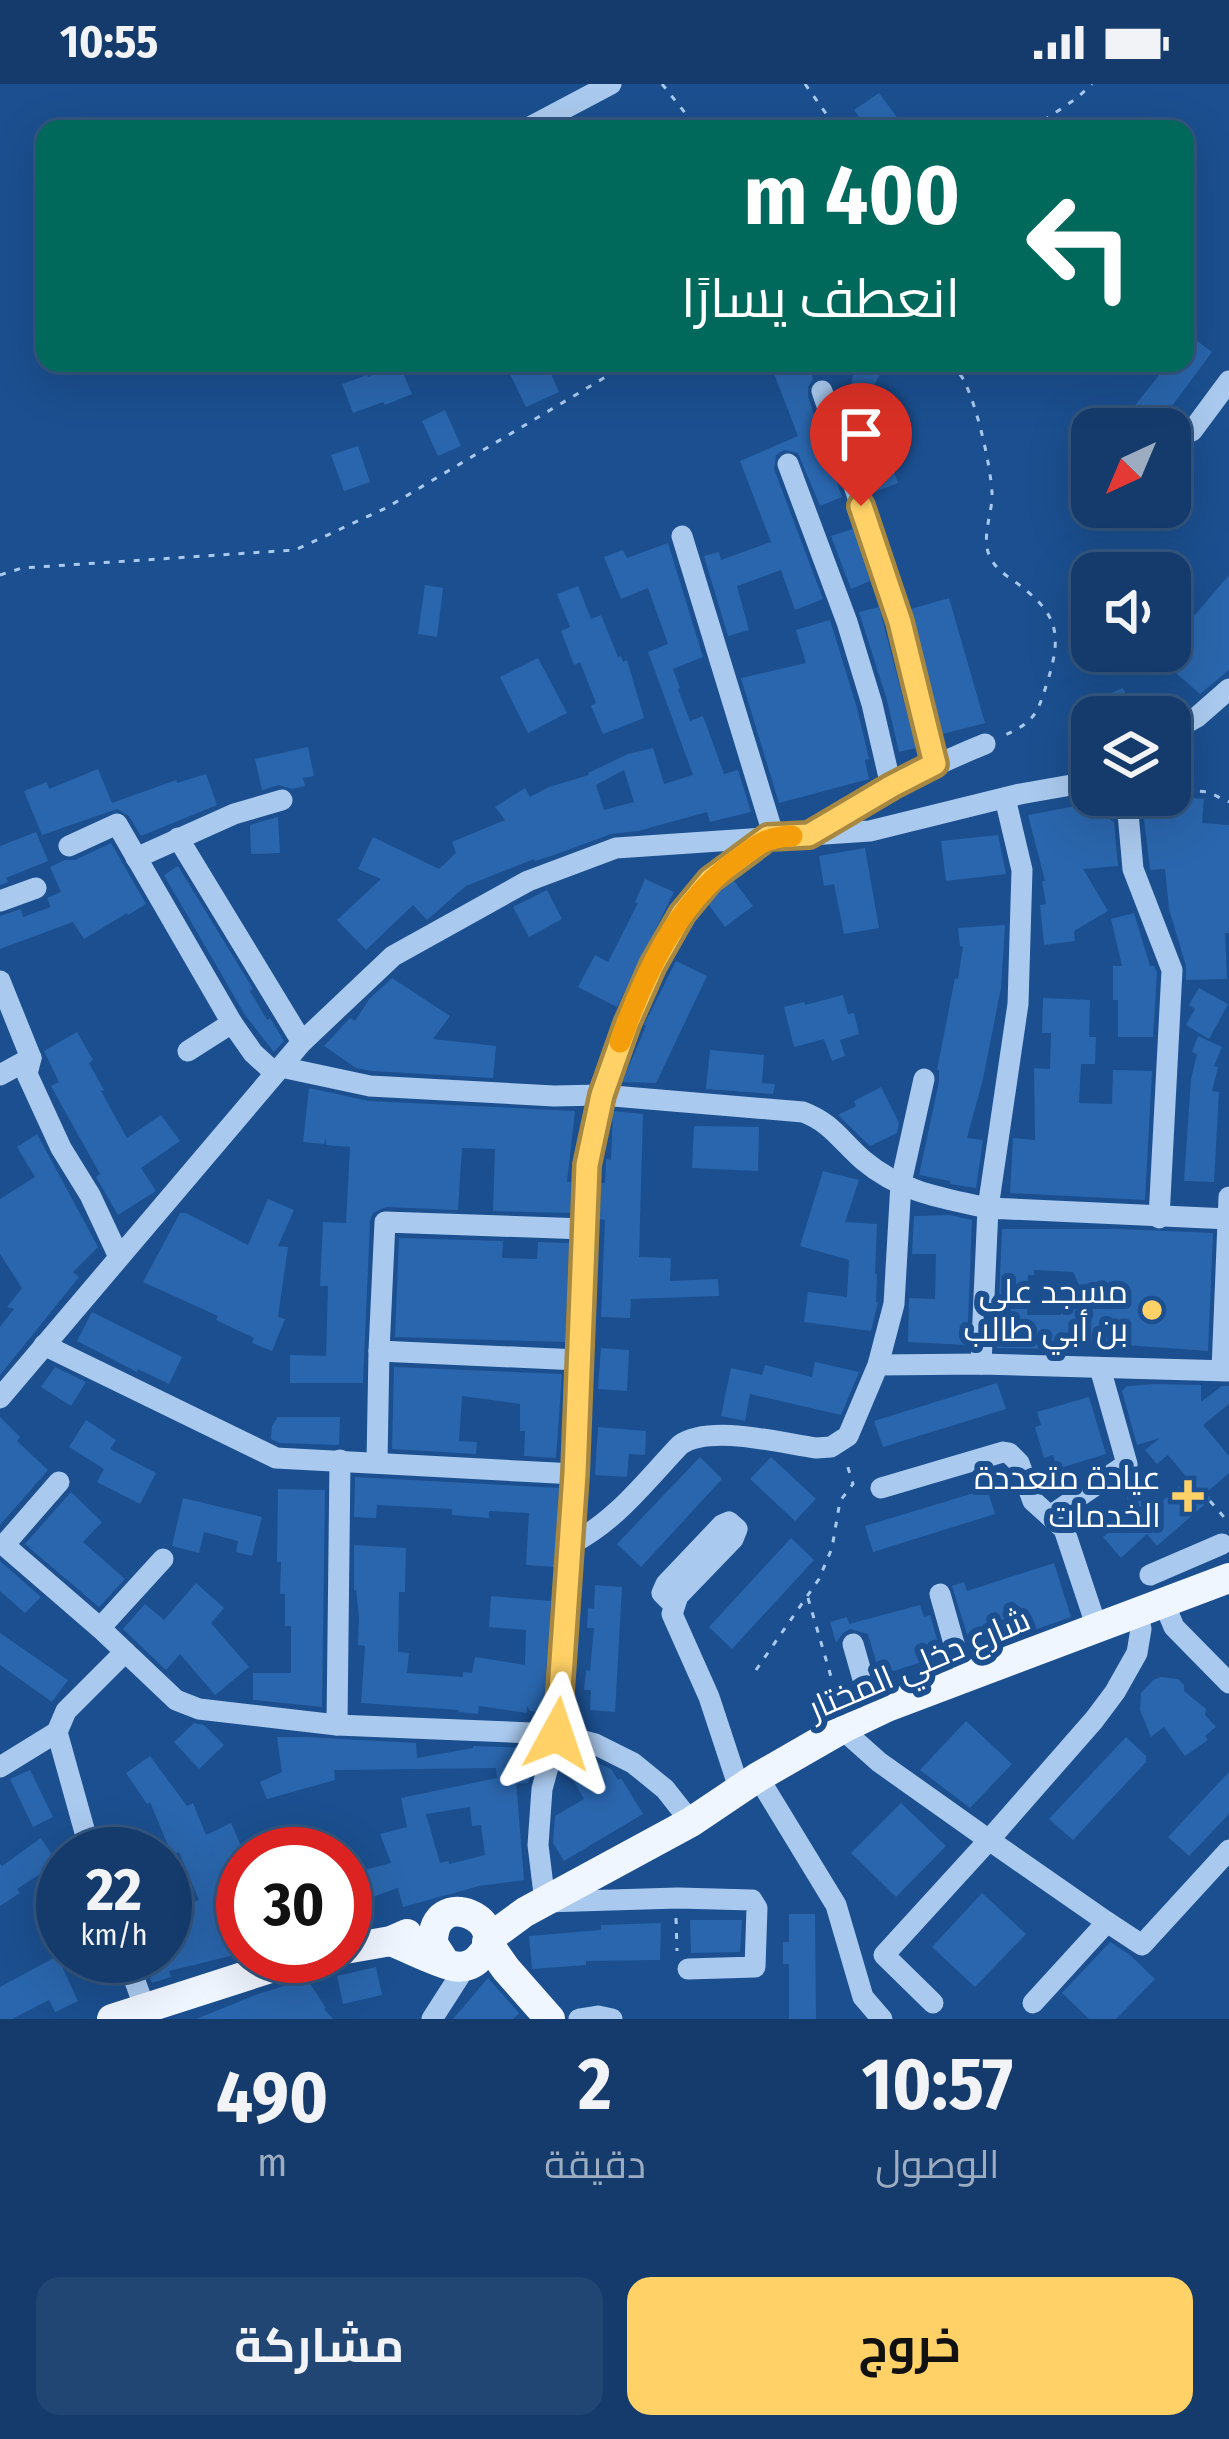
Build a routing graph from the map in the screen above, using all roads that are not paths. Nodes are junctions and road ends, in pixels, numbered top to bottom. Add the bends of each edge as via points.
1 (611, 84) edge
2 (543, 120) edge
3 (1229, 381) edge
4 (822, 391) dead end
5 (1192, 431) dead end
6 (788, 464) dead end
7 (682, 536) dead end
8 (1229, 689) edge
9 (1191, 720) edge
10 (985, 744) road end
11 (935, 764) junction
12 (892, 786) junction
13 (1071, 789) edge
14 (1005, 798) junction
15 (282, 800) dead end
16 (1128, 816) edge
17 (809, 835) junction
18 (771, 837) junction
19 (178, 838) junction
20 (69, 846) dead end
21 (136, 858) junction
22 (36, 888) dead end
23 (0, 902) edge
24 (0, 980) edge
25 (232, 1023) junction
26 (302, 1042) junction
27 (188, 1051) dead end
28 (31, 1058) junction
29 (278, 1070) junction
30 (0, 1075) edge
31 (924, 1079) dead end
32 (602, 1095) junction
33 (901, 1184) junction
34 (1229, 1197) edge
35 (988, 1208) junction
36 (1159, 1218) junction
37 (1228, 1220) edge
38 (585, 1229) junction
39 (119, 1257) junction
40 (44, 1345) junction
41 (379, 1351) junction
42 (580, 1360) junction
43 (981, 1364) junction
44 (878, 1366) junction
45 (1100, 1368) junction
46 (1225, 1370) edge
47 (0, 1397) edge
48 (340, 1460) junction
49 (377, 1462) junction
50 (575, 1474) junction
51 (59, 1482) dead end
52 (881, 1488) dead end
53 (1050, 1516) junction
54 (1219, 1539) edge
55 (571, 1544) junction
56 (163, 1559) dead end
57 (1150, 1575) dead end
58 (1224, 1580) edge
59 (940, 1594) dead end
60 (673, 1604) dead end
61 (1159, 1615) junction
62 (100, 1628) junction
63 (1097, 1628) junction
64 (853, 1644) dead end
65 (1138, 1648) junction
66 (125, 1652) junction
67 (964, 1679) junction
68 (1229, 1683) edge
69 (854, 1723) junction
70 (337, 1725) junction
71 (57, 1732) junction
72 (557, 1734) junction
73 (0, 1767) edge
74 (749, 1784) junction
75 (692, 1822) junction
76 (83, 1827) edge
77 (989, 1840) junction
78 (1229, 1850) edge
79 (535, 1907) junction
80 (451, 1915) junction
81 (1107, 1922) junction
82 (488, 1940) junction
83 (392, 1941) junction
84 (372, 1944) edge
85 (682, 1965) road end
86 (506, 1969) junction
87 (455, 1972) junction
88 (136, 1983) edge
89 (225, 1983) edge
90 (933, 2002) dead end
91 (1033, 2003) dead end
92 (145, 2009) junction
93 (112, 2019) edge
94 (432, 2019) edge
95 (550, 2019) edge
96 (579, 2019) edge
97 (612, 2019) edge
98 (881, 2019) edge

1 - 2 street
3 - 5 street
4 - 11 street via 900,622
6 - 12 street via 847,622
7 - 18 street
8 - 9 street
10 - 11 street
11 - 12 street
12 - 17 street
13 - 14 street
14 - 17 street via 870,831
14 - 35 street via 1022,870 1018,1004
15 - 19 street
16 - 36 street via 1132,869 1172,970
17 - 18 street
18 - 26 street via 616,848 528,880 393,956
18 - 32 street via 710,880 682,914
19 - 21 street
19 - 26 street
20 - 21 street via 117,824
21 - 25 street
22 - 23 street
24 - 28 street
25 - 27 street
25 - 29 street
26 - 29 street
28 - 30 street
28 - 39 street via 27,1074
29 - 32 street via 370,1086
29 - 39 street
31 - 33 street
32 - 33 street via 803,1112
32 - 38 street via 587,1165
33 - 35 street
33 - 44 street via 894,1304
34 - 37 street
35 - 36 street
35 - 43 street
36 - 37 street
37 - 46 street
38 - 41 street via 385,1222
38 - 42 street
39 - 40 street
40 - 47 street
40 - 48 street via 276,1458
41 - 42 street
41 - 49 street
42 - 50 street
43 - 44 street
43 - 45 street
44 - 55 street via 841,1443 691,1438 619,1512
45 - 46 street
45 - 53 street via 1126,1464
48 - 49 street
48 - 70 street
49 - 50 street
50 - 55 street
51 - 62 street via 4,1545
52 - 53 street via 1004,1452
53 - 63 street via 1064,1529
54 - 57 street
54 - 58 street
55 - 72 street
56 - 62 street
58 - 61 main road, شارع دخلي المختار
59 - 67 street
60 - 74 street
61 - 63 main road, شارع دخلي المختار
61 - 65 street via 1141,1629
61 - 65 street via 1158,1630
61 - 68 street
62 - 66 street
63 - 67 main road, شارع دخلي المختار
64 - 69 street
65 - 77 street via 1115,1692 1087,1714
66 - 70 street via 176,1700 199,1709
66 - 71 street via 66,1711
67 - 69 main road, شارع دخلي المختار
69 - 74 main road, شارع دخلي المختار
69 - 77 street via 890,1770
70 - 72 street
71 - 73 street
71 - 76 street
72 - 75 street via 633,1762
72 - 79 street via 542,1789
74 - 75 main road, شارع دخلي المختار
74 - 98 street via 836,1905 863,1996
75 - 79 main road, شارع دخلي المختار
77 - 81 street
77 - 90 street via 884,1955
78 - 81 street via 1142,1945
79 - 80 main road
79 - 82 main road, شارع دخلي المختار
79 - 85 street via 748,1898 757,1908 755,1967
80 - 82 main road via 480,1920
80 - 83 main road
80 - 87 main road via 432,1938
81 - 91 street
82 - 86 main road
82 - 87 main road via 482,1956
83 - 84 main road
83 - 87 main road
86 - 87 main road
86 - 95 main road
87 - 94 street
88 - 92 street
89 - 92 main road
92 - 93 main road
96 - 97 street

